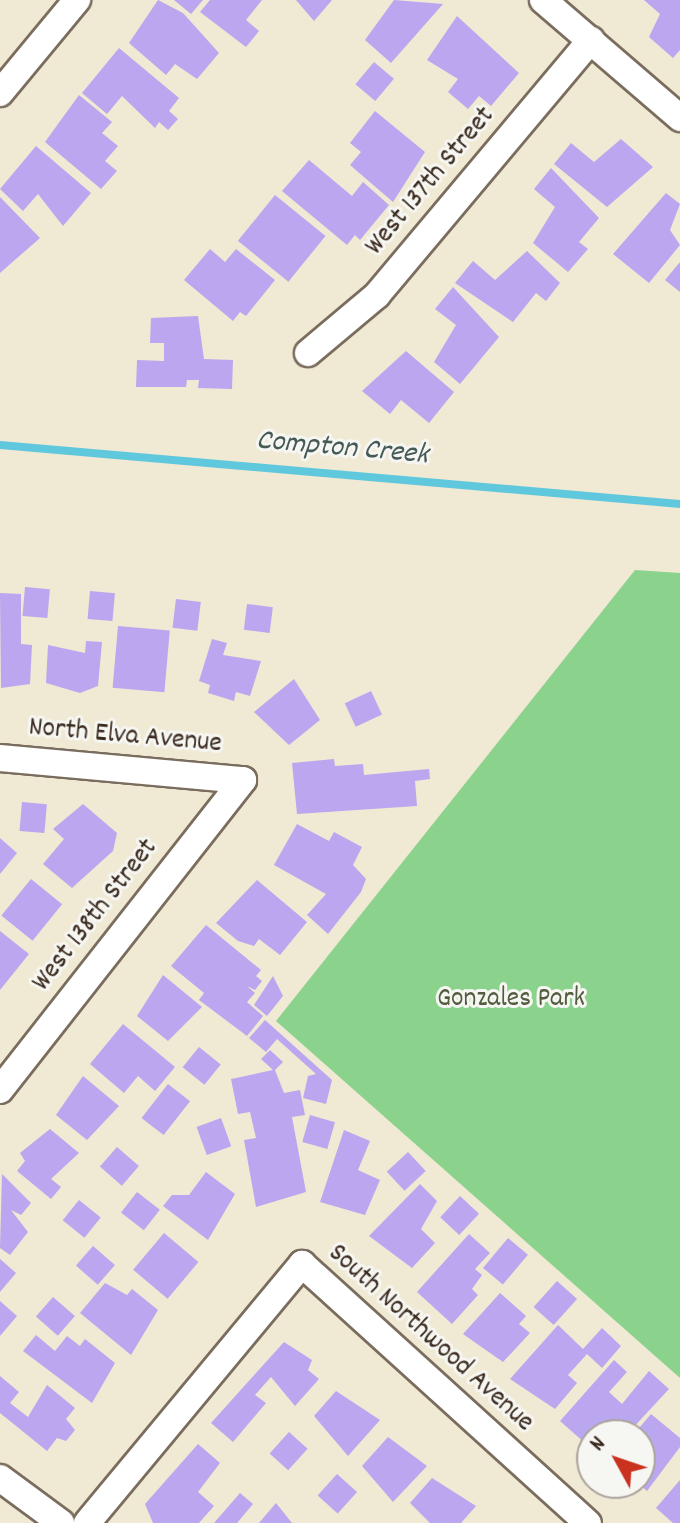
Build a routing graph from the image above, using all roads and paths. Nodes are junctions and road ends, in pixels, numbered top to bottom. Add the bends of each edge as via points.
1 (77, 0) edge
2 (547, 1) edge
3 (591, 40) junction
4 (0, 93) edge
5 (680, 118) edge
6 (308, 353) dead end
7 (0, 758) edge
8 (243, 780) joint
9 (0, 1090) edge
10 (0, 1478) edge
11 (61, 1523) edge
12 (87, 1523) edge
13 (588, 1523) edge

1 - 4 street
2 - 3 street
3 - 5 street
3 - 6 street, West 137th Street via 377,295
7 - 8 street, North Elva Avenue
8 - 9 street, West 138th Street
10 - 11 street
12 - 13 street, South Northwood Avenue via 302,1264

